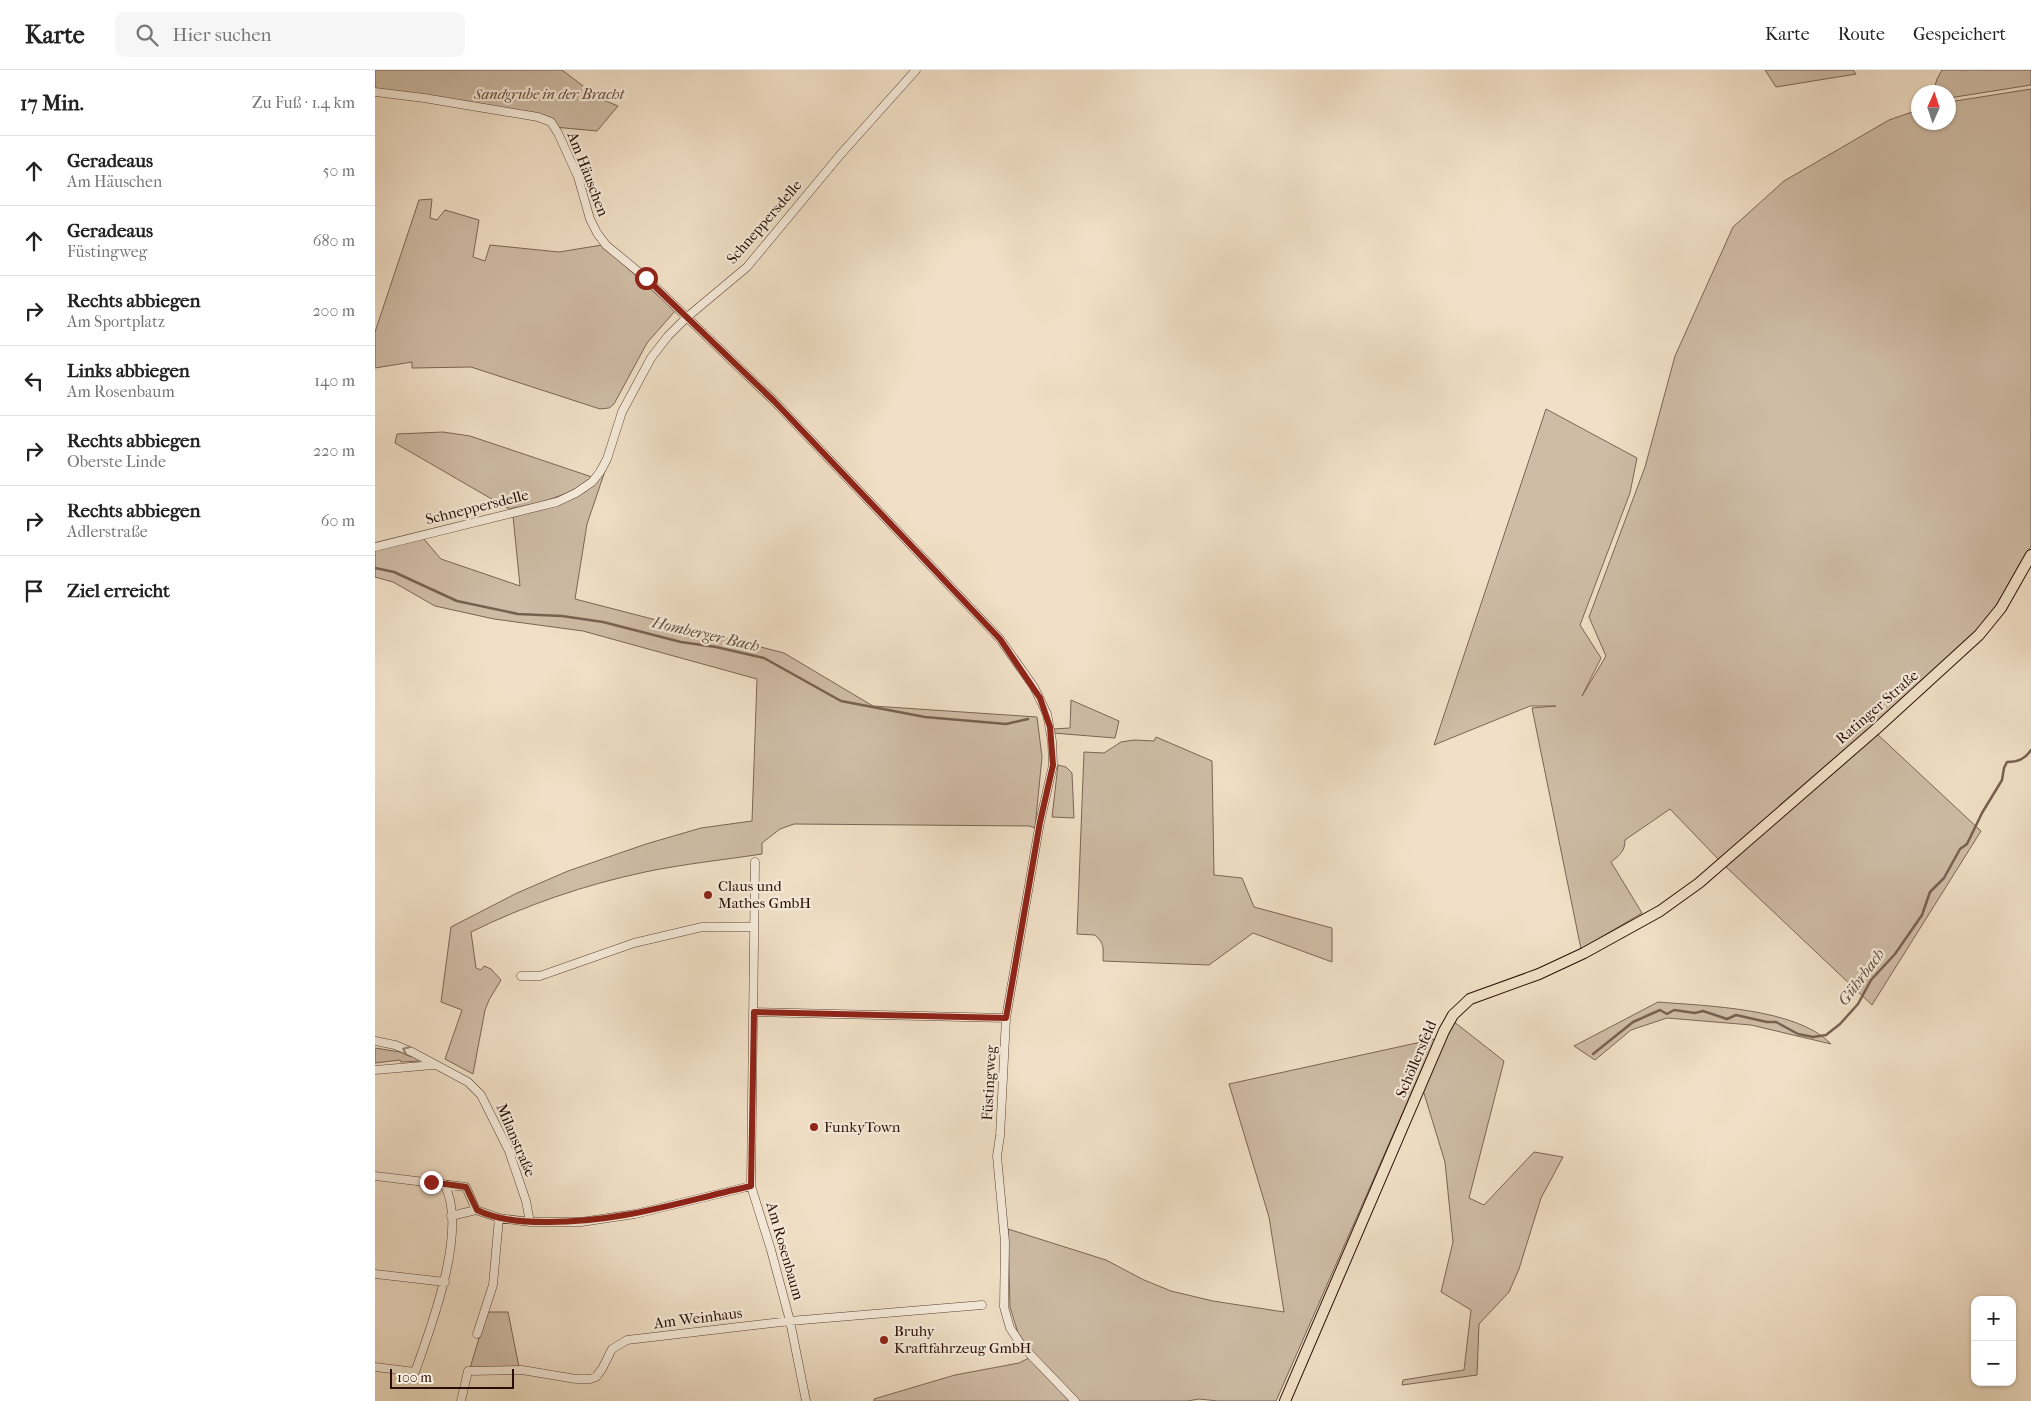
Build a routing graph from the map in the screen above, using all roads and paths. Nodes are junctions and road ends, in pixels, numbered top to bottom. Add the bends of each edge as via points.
1 (916, 70) edge
2 (375, 92) edge
3 (685, 318) junction
4 (375, 547) edge
5 (2031, 555) edge
6 (755, 862) dead end
7 (1722, 864) joint
8 (754, 927) junction
9 (521, 976) dead end
10 (754, 1012) junction
11 (1006, 1018) junction
12 (375, 1041) edge
13 (435, 1065) junction
14 (375, 1070) edge
15 (375, 1176) edge
16 (443, 1184) junction
17 (751, 1186) junction
18 (477, 1210) junction
19 (451, 1216) junction
20 (499, 1218) junction
21 (530, 1222) junction
22 (375, 1274) edge
23 (445, 1282) junction
24 (983, 1305) dead end
25 (790, 1320) junction
26 (477, 1334) dead end
27 (375, 1367) edge
28 (461, 1401) edge
29 (806, 1401) edge
30 (1075, 1401) edge
31 (1285, 1401) edge

1 - 3 street, Schneppersdelle via 747,266
2 - 3 street, Am Häuschen via 538,117 551,122 578,177 597,233
3 - 4 street, Schneppersdelle via 651,358 622,412 601,472 584,488 557,502
3 - 11 street, Füstingweg via 774,401 1000,639 1040,698 1050,727 1053,765
5 - 7 main road, Ratinger Straße via 2001,608 1979,635
6 - 8 street, Am Rosenbaum
7 - 31 main road, Schöllersfeld via 1688,892 1641,922 1548,970 1475,997 1453,1015
8 - 9 street via 702,928 635,943 540,976
8 - 10 street, Am Rosenbaum
10 - 11 street
10 - 17 street, Am Rosenbaum
11 - 30 street, Füstingweg via 997,1156 1005,1242 1004,1307 1022,1346
13 -> 12 street, Milanstraße via 395,1045
13 - 14 street
13 - 21 street, Milanstraße via 467,1082 481,1095 509,1151
15 - 16 street
16 - 18 street via 466,1187
16 - 19 street via 450,1200
17 - 21 street via 617,1217 581,1222
17 - 25 street, Am Rosenbaum
18 - 19 street
18 - 20 street
19 - 23 street
20 - 21 street
20 - 26 street via 493,1285
22 - 23 street
23 - 27 street via 415,1372
24 - 25 street, Am Weinhaus
25 - 28 street, Am Weinhaus via 627,1340 612,1349 602,1369 591,1380 521,1370 468,1370
25 - 29 street, Am Rosenbaum

